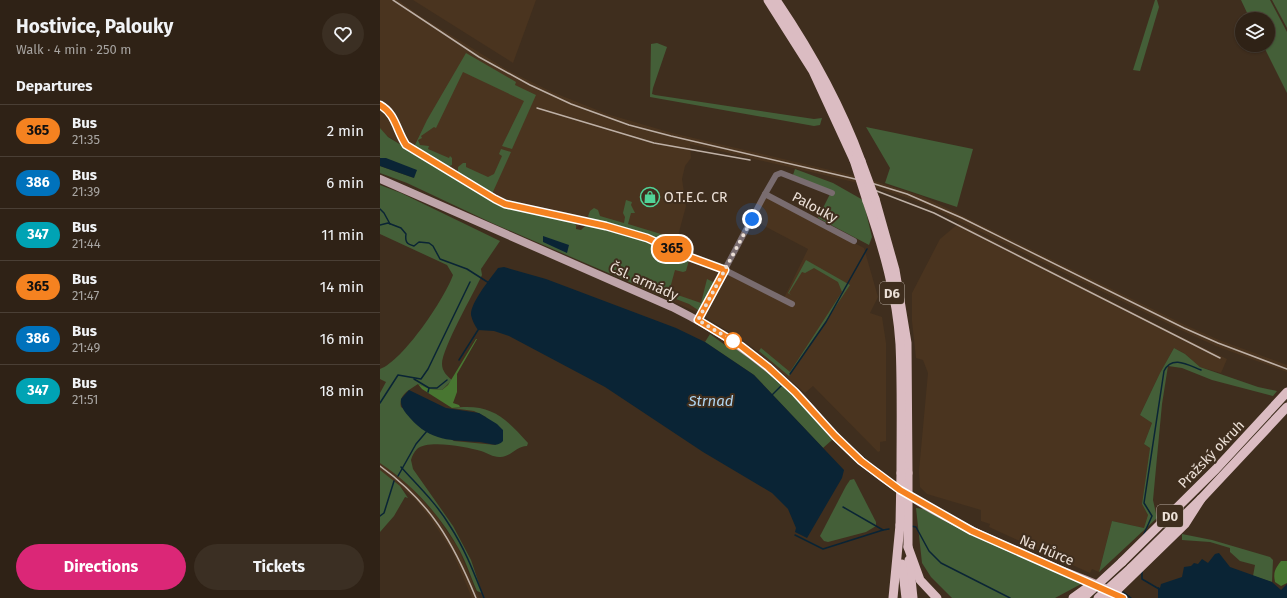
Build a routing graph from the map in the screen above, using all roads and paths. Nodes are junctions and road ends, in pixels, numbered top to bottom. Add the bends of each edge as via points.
1 (768, 0) edge
2 (776, 0) edge
3 (380, 105) edge
4 (858, 161) junction
5 (380, 179) edge
6 (832, 193) dead end
7 (765, 194) junction
8 (854, 241) dead end
9 (725, 270) junction
10 (792, 304) dead end
11 (698, 320) junction
12 (1287, 392) edge
13 (1287, 408) edge
14 (861, 461) joint
15 (904, 473) junction
16 (1201, 499) junction
17 (903, 547) junction
18 (1122, 562) junction
19 (1087, 588) junction
20 (893, 598) edge
21 (906, 598) edge
22 (913, 598) edge
23 (938, 598) edge
24 (1073, 598) edge
25 (1076, 598) edge
26 (1083, 598) edge
27 (1098, 598) edge
28 (1109, 598) edge
29 (1123, 598) edge

1 - 4 highway, D6 via 813,71
2 - 4 highway, D6 via 817,65 844,120
3 - 9 street via 394,117 400,137 406,145 505,204 606,226 647,238
4 - 15 highway, D6, bridge via 871,200 896,315 900,343
5 - 11 main road, Čsl. armády
6 - 7 street, Palouky via 781,172 776,175
7 - 8 street, Palouky
7 - 9 street, Palouky
9 - 10 street
9 - 11 street, Palouky
11 - 14 main road, Čsl. armády via 741,346 768,367
12 - 18 highway, Pražský okruh / D0 via 1216,470
13 - 16 highway, Pražský okruh / D0
14 - 29 main road, Na Hůrce via 900,490 961,526
15 - 17 highway, D6, bridge
15 - 17 highway, D6, bridge via 900,525
16 - 27 highway, Pražský okruh / D0, bridge
16 - 28 highway, bridge via 1185,524
17 - 20 highway
17 - 21 highway, D6
17 - 22 highway, D6
17 - 23 highway via 920,580
18 - 19 highway, bridge
18 - 26 highway, Pražský okruh / D0, bridge
19 - 24 highway
19 - 25 highway

